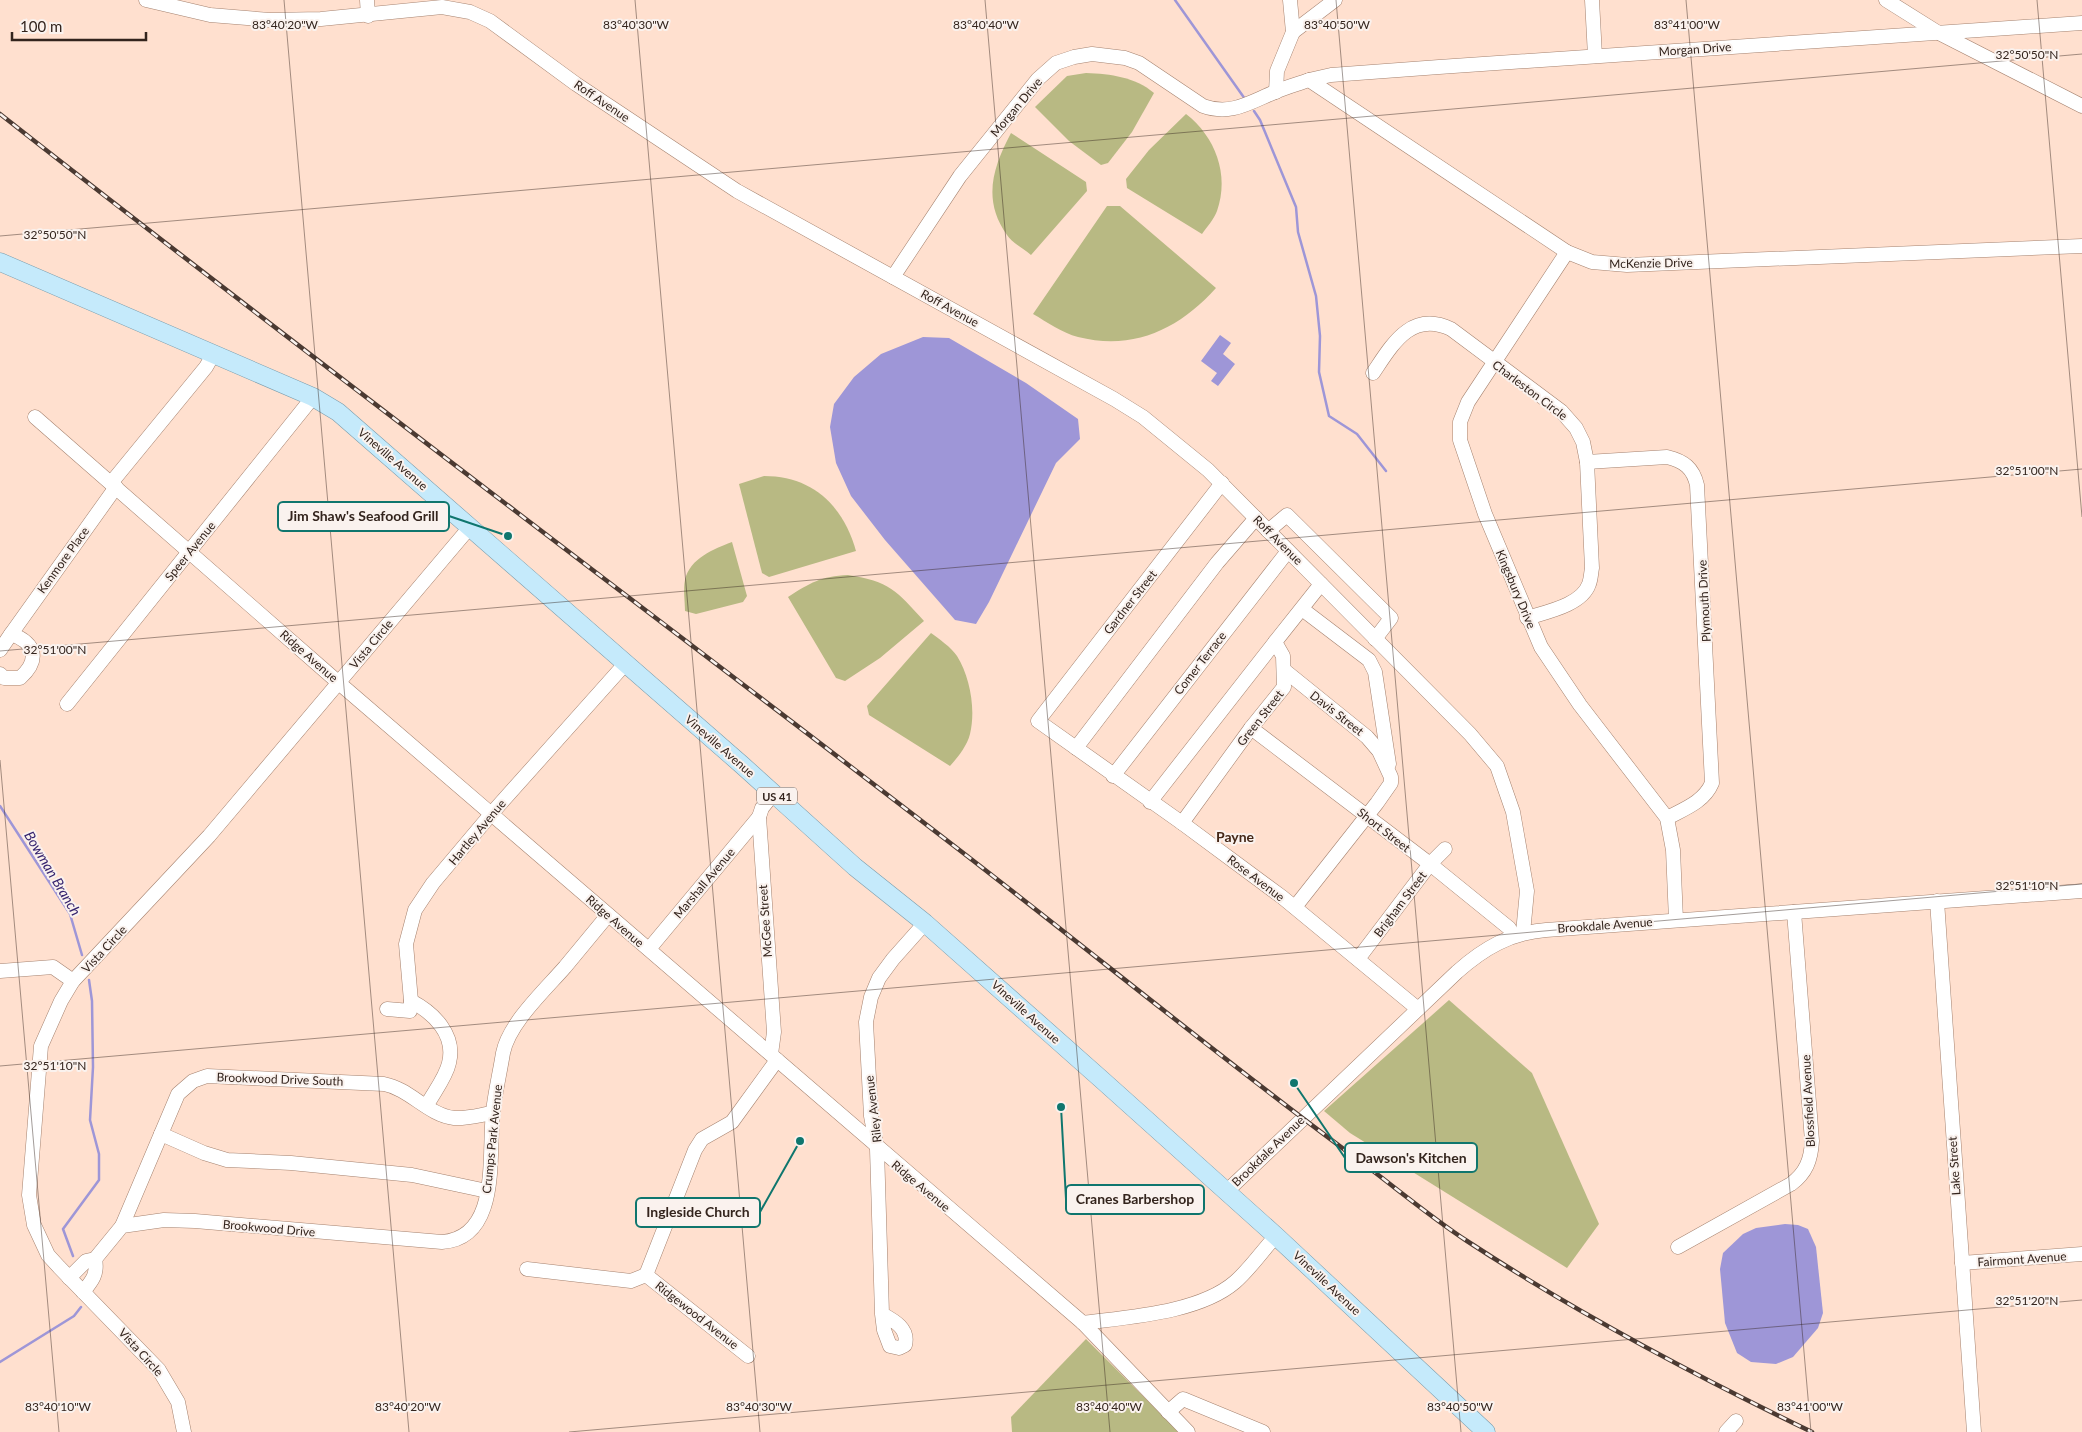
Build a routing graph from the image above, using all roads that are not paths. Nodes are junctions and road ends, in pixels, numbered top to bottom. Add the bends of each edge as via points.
1 (146, 0) edge
2 (367, 0) edge
3 (1290, 0) edge
4 (1335, 0) edge
5 (1592, 0) edge
6 (1886, 0) edge
7 (368, 16) junction
8 (2082, 22) edge
9 (1294, 32) junction
10 (1937, 32) junction
11 (1595, 56) junction
12 (1309, 80) junction
13 (1276, 92) junction
14 (2082, 106) edge
15 (2082, 246) edge
16 (1568, 252) junction
17 (0, 262) edge
18 (893, 277) junction
19 (214, 353) junction
20 (1494, 362) junction
21 (1372, 373) dead end
22 (312, 397) junction
23 (35, 417) dead end
24 (1587, 462) junction
25 (1222, 483) junction
26 (114, 485) junction
27 (1256, 518) junction
28 (470, 527) junction
29 (1268, 530) junction
30 (1288, 551) junction
31 (190, 552) junction
32 (1321, 584) junction
33 (1302, 609) junction
34 (1527, 618) junction
35 (11, 634) junction
36 (1375, 639) junction
37 (1276, 642) junction
38 (0, 650) edge
39 (625, 664) junction
40 (1284, 670) junction
41 (0, 674) edge
42 (339, 683) junction
43 (67, 704) dead end
44 (1038, 721) joint
45 (1251, 728) junction
46 (1076, 748) junction
47 (1113, 776) junction
48 (1391, 777) junction
49 (774, 793) junction
50 (1150, 802) junction
51 (492, 813) junction
52 (1366, 816) junction
53 (759, 817) junction
54 (1667, 818) junction
55 (1182, 822) junction
56 (1445, 849) dead end
57 (1430, 864) junction
58 (2082, 891) edge
59 (1937, 901) junction
60 (1295, 907) junction
61 (1794, 912) junction
62 (608, 915) junction
63 (1676, 920) junction
64 (925, 923) junction
65 (1518, 934) junction
66 (649, 949) junction
67 (1358, 959) junction
68 (0, 971) edge
69 (73, 982) junction
70 (411, 1001) junction
71 (387, 1009) dead end
72 (1418, 1009) junction
73 (774, 1057) junction
74 (427, 1105) junction
75 (492, 1113) junction
76 (160, 1134) junction
77 (877, 1148) junction
78 (487, 1191) junction
79 (1226, 1192) junction
80 (122, 1226) junction
81 (1276, 1236) junction
82 (458, 1240) joint
83 (1678, 1246) dead end
84 (2082, 1254) edge
85 (95, 1259) junction
86 (1962, 1263) junction
87 (527, 1269) dead end
88 (646, 1275) junction
89 (69, 1278) junction
90 (84, 1292) junction
91 (882, 1314) dead end
92 (1083, 1323) junction
93 (748, 1356) dead end
94 (1168, 1412) junction
95 (1736, 1421) dead end
96 (184, 1432) edge
97 (1188, 1432) edge
98 (1263, 1432) edge
99 (1486, 1432) edge
100 (1726, 1432) edge
101 (1974, 1432) edge

1 - 7 street, Roff Avenue via 210,15 260,20
2 - 7 street
3 - 9 street
4 - 9 street
5 - 11 street
6 - 10 street
7 - 18 street, Roff Avenue via 442,7 470,12 490,21 675,152 737,191
8 - 10 street, Morgan Drive
9 - 13 street via 1276,70
10 - 11 street, Morgan Drive
10 - 14 street
11 - 12 street, Morgan Drive via 1332,75
12 - 13 street
12 - 16 street, McKenzie Drive
13 - 18 street, Morgan Drive via 1246,106 1212,109 1126,58 1092,54 1056,64 1038,79 960,176
15 - 16 street, McKenzie Drive via 1627,265 1592,262
16 - 20 street, Kingsbury Drive
17 - 19 main road, Vineville Avenue / US 41
18 - 25 street, Roff Avenue via 1127,407
19 - 22 main road, Vineville Avenue / US 41
19 - 26 street, Kenmore Place
20 - 21 street, Charleston Circle via 1451,329 1441,324 1424,324 1400,336
20 - 24 street, Charleston Circle via 1568,417 1583,442
20 - 34 street, Kingsbury Drive via 1468,402 1459,430 1484,514
22 - 28 main road, Vineville Avenue / US 41 via 345,418
22 - 31 street, Speer Avenue
23 - 26 street, Ridge Avenue
24 - 34 street, Charleston Circle via 1590,584 1581,596
24 - 54 street, Plymouth Drive via 1673,458 1691,469 1697,485 1712,783 1706,794 1695,803
25 - 27 street, Roff Avenue
25 - 44 street, Gardner Street
26 - 31 street, Ridge Avenue
26 - 35 street, Kenmore Place
27 - 29 street, Roff Avenue
27 - 46 street via 1217,563
28 - 39 main road, Vineville Avenue / US 41
28 - 42 street, Vista Circle
29 - 30 street, Roff Avenue
29 - 36 street via 1287,515 1391,618
30 - 32 street, Roff Avenue
30 - 47 street, Comer Terrace
31 - 42 street, Ridge Avenue
31 - 43 street, Speer Avenue
32 - 33 street
32 - 36 street, Roff Avenue
33 - 37 street
33 - 48 street via 1369,660 1375,672
34 - 54 street, Kingsbury Drive via 1551,665
35 - 38 street, Kenmore Place
35 - 41 street via 28,645 34,657 33,664 20,678 4,678
36 - 65 street, Roff Avenue via 1470,734 1497,766 1513,812 1524,865 1527,891
37 - 40 street, Green Street via 1283,656
37 - 50 street
39 - 49 main road, Vineville Avenue / US 41
39 - 51 street, Hartley Avenue
40 - 45 street, Green Street via 1284,687
40 - 48 street, Davis Street via 1368,737 1379,751
42 - 51 street, Ridge Avenue
42 - 69 street, Vista Circle via 209,836
44 - 46 street, Rose Avenue
45 - 52 street, Short Street
45 - 55 street, Green Street
46 - 47 street, Rose Avenue
47 - 50 street, Rose Avenue
48 - 52 street via 1391,784
49 - 53 street
49 - 64 main road, Vineville Avenue / US 41 via 854,867
50 - 55 street, Rose Avenue
51 - 62 street, Ridge Avenue
51 - 70 street, Hartley Avenue via 433,883 415,910 406,944
52 - 57 street, Short Street
52 - 60 street
53 - 66 street, Marshall Avenue
53 - 73 street, McGee Street
54 - 63 street, Kingsbury Drive via 1673,850
55 - 60 street, Rose Avenue
56 - 57 street, Brigham Street
57 - 65 street, Short Street
57 - 67 street, Brigham Street
58 - 59 street, Brookdale Avenue
59 - 61 street, Brookdale Avenue
59 - 86 street, Lake Street
60 - 67 street, Rose Avenue
61 - 63 street, Brookdale Avenue
61 - 83 street, Blossfield Avenue via 1812,1141 1810,1161 1791,1184
62 - 66 street, Ridge Avenue
62 - 75 street, Crumps Park Avenue via 507,1038
63 - 65 street, Brookdale Avenue
64 - 77 street, Riley Avenue via 883,972 871,997 866,1027 871,1116
64 - 79 main road, Vineville Avenue / US 41
65 - 72 street, Brookdale Avenue via 1479,953
66 - 73 street, Ridge Avenue
67 - 72 street, Rose Avenue
68 - 69 street via 53,967
69 - 89 street, Vista Circle via 52,1017 41,1046 29,1194 40,1241
70 - 71 street via 410,1010
70 - 74 street via 437,1018 451,1053 449,1066
72 - 79 street, Brookdale Avenue
73 - 77 street, Ridge Avenue
73 - 88 street, Ridgewood Avenue via 732,1122 702,1139 695,1150
74 - 75 street, Brookwood Drive South via 453,1118
74 - 76 street, Brookwood Drive South via 407,1092 384,1084 207,1076 193,1081 178,1094
75 - 78 street, Crumps Park Avenue
76 - 78 street via 204,1154 227,1160 412,1175
76 - 80 street, Brookwood Drive South
77 - 91 street, Riley Avenue
77 - 92 street, Ridge Avenue
78 - 82 street, Crumps Park Avenue via 479,1222 469,1234
79 - 81 main road, Vineville Avenue / US 41
80 - 82 street, Brookwood Drive via 164,1220 431,1242
80 - 85 street
81 - 92 street via 1235,1282 1208,1298 1168,1310
81 - 99 main road, Vineville Avenue / US 41
84 - 86 street, Fairmont Avenue
85 - 89 street via 86,1261
85 - 90 street via 94,1277
86 - 101 street, Lake Street
87 - 88 street, Ridgewood Avenue via 631,1281
88 - 93 street, Ridgewood Avenue
89 - 90 street, Vista Circle
90 - 96 street, Vista Circle via 159,1370 178,1402
92 - 94 street, Ridge Avenue
94 - 97 street, Ridge Avenue
94 - 98 street via 1184,1399
95 - 100 street

